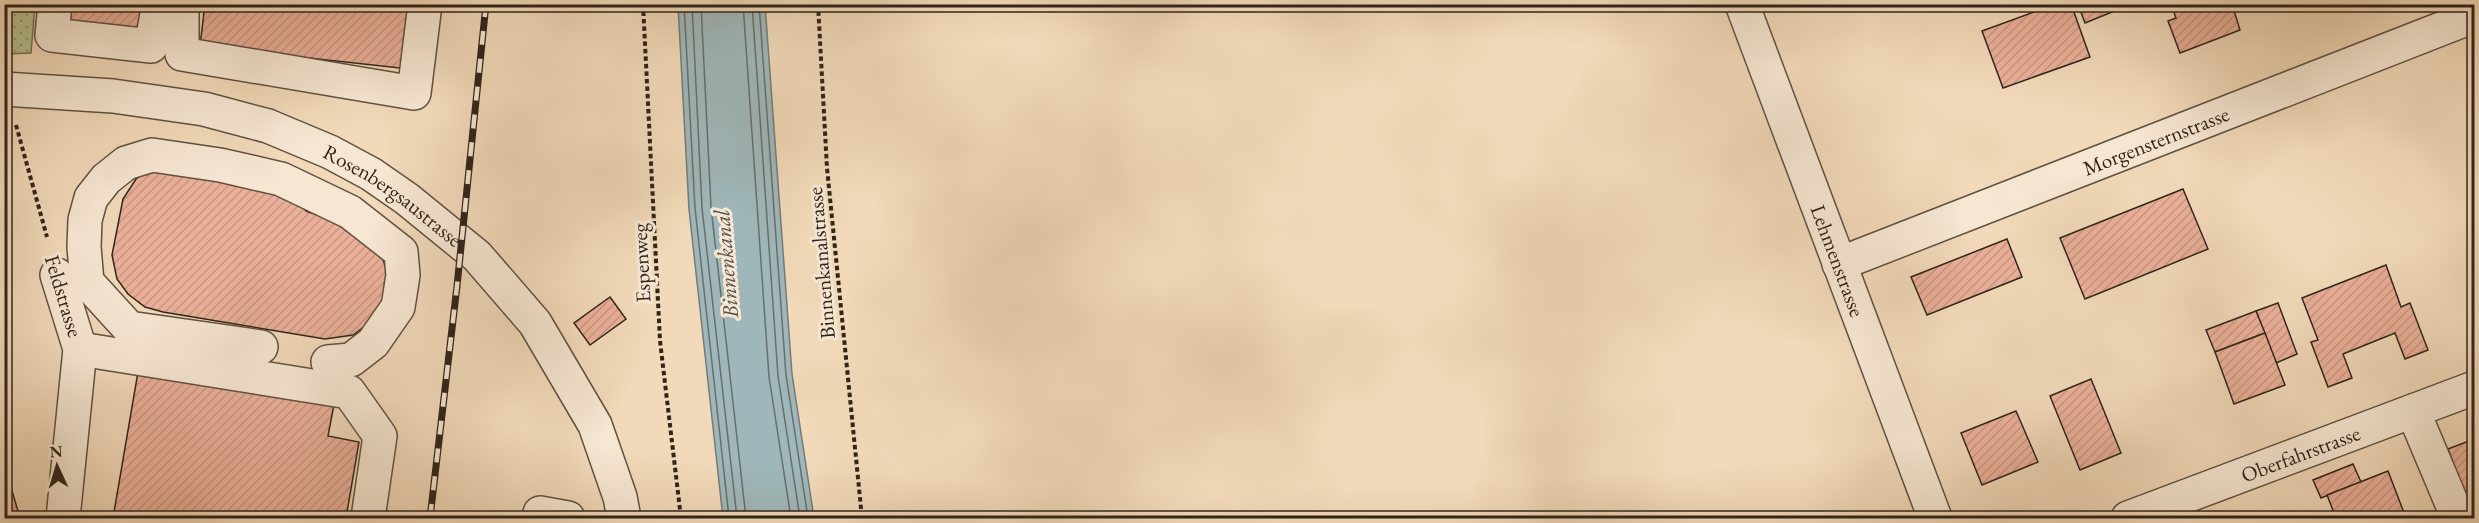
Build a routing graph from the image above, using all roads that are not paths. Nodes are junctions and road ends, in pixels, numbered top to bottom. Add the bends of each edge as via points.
1 (55, 4) edge
2 (159, 4) edge
3 (182, 4) edge
4 (424, 4) edge
5 (1742, 4) edge
6 (2475, 16) edge
7 (4, 89) edge
8 (1839, 264) junction
9 (68, 283) junction
10 (261, 347) dead end
11 (80, 349) junction
12 (328, 362) dead end
13 (2475, 388) edge
14 (2413, 411) junction
15 (63, 519) edge
16 (369, 519) edge
17 (624, 519) edge
18 (1935, 519) edge
19 (2128, 519) edge
20 (2458, 519) edge

1 - 2 street via 52,35 151,46
3 - 4 street via 182,54 414,93
5 - 8 street, Lehmenstrasse
6 - 8 street, Morgensternstrasse
7 - 17 street, Rosenbergsaustrasse via 113,96 215,112 268,126 330,152 407,199 477,256 535,323 595,425
8 - 18 street, Lehmenstrasse
9 - 10 street via 129,328
9 - 11 street, Feldstrasse
9 - 12 street via 91,198 126,163 152,155 281,179 350,212 400,252 403,275 398,307 373,343 351,360
11 - 15 street, Feldstrasse
11 - 16 street via 349,392 380,436
13 - 14 street, Oberfahrstrasse
14 - 19 street, Oberfahrstrasse
14 - 20 street

